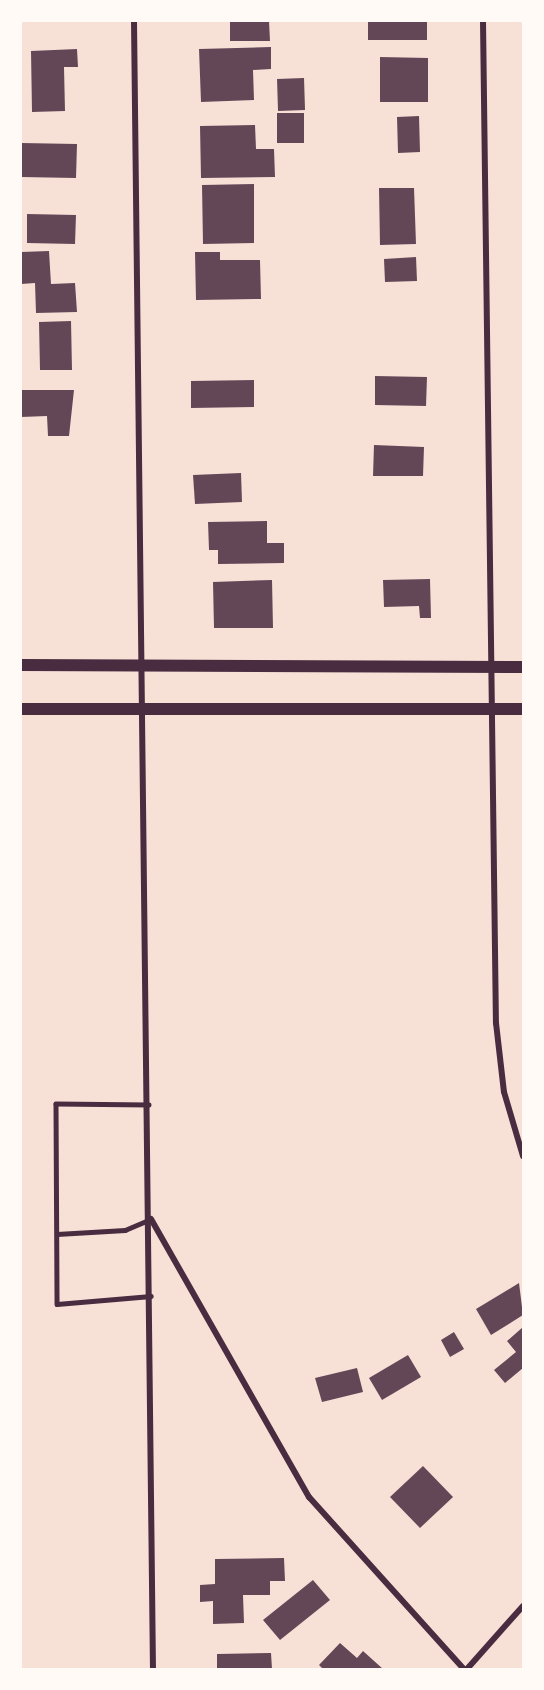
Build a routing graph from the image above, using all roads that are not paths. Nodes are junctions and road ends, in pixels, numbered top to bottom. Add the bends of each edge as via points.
1 (134, 21) edge
2 (483, 21) edge
3 (143, 663) junction
4 (21, 665) edge
5 (490, 665) junction
6 (523, 667) edge
7 (491, 706) junction
8 (143, 708) junction
9 (21, 709) edge
10 (523, 709) edge
11 (149, 1105) junction
12 (523, 1156) edge
13 (150, 1218) junction
14 (57, 1234) junction
15 (151, 1296) junction
16 (523, 1606) edge
17 (153, 1669) edge
18 (466, 1669) edge

1 - 3 street
2 - 5 street
3 - 4 main road
3 - 5 main road
3 - 8 street
5 - 6 main road
5 - 7 street
7 - 8 main road
7 - 10 main road
7 - 12 street via 496,1023 504,1092
8 - 9 main road
8 - 11 street
11 - 13 street
11 - 14 lane via 56,1104
13 - 14 lane via 125,1230
13 - 15 street
13 - 18 street via 309,1497
14 - 15 lane via 57,1304
15 - 17 street
16 - 18 street

